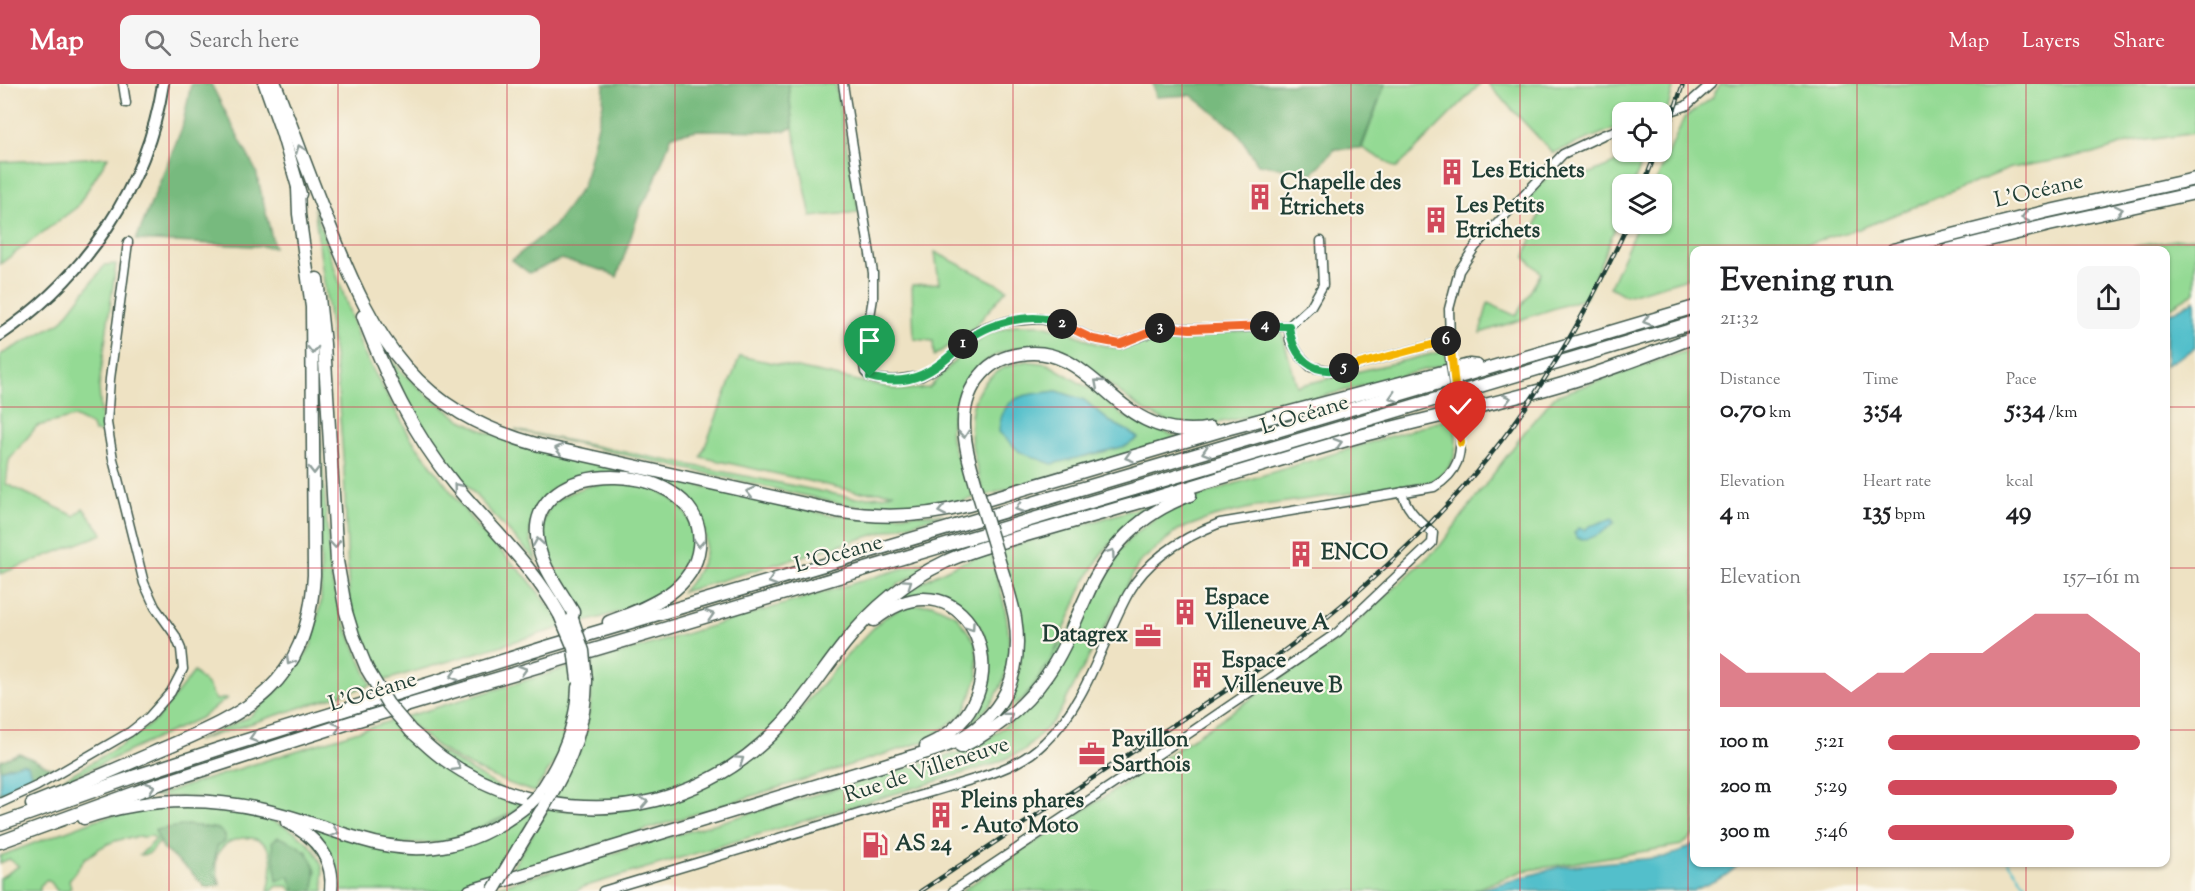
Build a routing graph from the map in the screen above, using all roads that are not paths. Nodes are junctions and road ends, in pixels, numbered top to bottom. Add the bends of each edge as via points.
1 (123, 84) edge
2 (163, 84) edge
3 (265, 84) edge
4 (275, 84) edge
5 (843, 84) edge
6 (1711, 84) edge
7 (126, 103) dead end
8 (1672, 111) edge
9 (1612, 132) edge
10 (2195, 178) edge
11 (298, 188) junction
12 (2195, 193) edge
13 (128, 242) dead end
14 (1321, 242) dead end
15 (1909, 246) edge
16 (1965, 246) edge
17 (348, 272) junction
18 (1690, 308) edge
19 (1690, 323) edge
20 (1289, 326) junction
21 (0, 335) edge
22 (1690, 339) edge
23 (1450, 340) junction
24 (1490, 368) junction
25 (1226, 429) junction
26 (1282, 459) junction
27 (1402, 492) junction
28 (568, 615) junction
29 (550, 646) junction
30 (837, 653) junction
31 (818, 786) junction
32 (541, 800) junction
33 (0, 803) edge
34 (239, 805) junction
35 (6, 822) edge
36 (37, 828) junction
37 (0, 842) edge
38 (331, 891) edge
39 (470, 891) edge
40 (493, 891) edge
41 (603, 891) edge
42 (953, 891) edge

1 - 7 street
2 - 21 main road via 141,162 105,232 66,280
3 - 11 highway
17 -> 4 highway
5 - 20 street via 873,273 863,358 870,377 894,380 922,376 942,365 973,334 1008,321 1058,322 1093,339 1120,344 1165,327
6 - 8 street via 1686,106
9 - 23 street, Rue de Villeneuve via 1563,154 1475,247 1459,271 1449,309
10 -> 15 highway, L’Océane
11 -> 30 highway, bridge via 322,325 341,591 353,635 368,669 388,704 411,731 452,764 520,796 591,808 637,804 698,785 752,753 797,707
11 -> 35 highway via 312,307 314,575 310,614 297,651 277,681 244,710 186,739 25,807
16 -> 12 highway, L’Océane
13 - 33 street via 107,423 144,583 178,642 183,669 171,692 130,732
14 - 20 street via 1323,285 1311,306
25 -> 17 highway via 946,511 878,517 837,511 539,445 479,424 435,396 400,362 369,315
28 -> 17 highway via 437,462 405,413 376,351
18 -> 24 highway, L’Océane
36 -> 19 highway, L’Océane via 355,721
20 - 23 street via 1290,339 1311,368 1333,371
26 -> 22 highway via 1552,387
23 - 27 street, Rue de Villeneuve, bridge via 1460,454 1446,480 1434,487
24 - 25 highway via 1469,365
24 -> 29 highway, L’Océane
25 -> 31 highway, bridge via 1185,429 1151,422 1075,366 1048,354 1015,355 988,368 976,380 964,408 965,441 1014,616 1017,652 1012,679 999,705 981,726 949,745
30 -> 26 highway via 890,596 947,561
31 -> 26 highway via 939,755 982,736 1008,718 1047,675 1096,577 1120,540 1138,523 1174,501
27 - 41 street, Rue de Villeneuve via 1220,523 1178,543 1146,570 1129,593 1080,696 1062,723 1045,743 1008,767
27 - 42 street via 1411,512 1433,533 1432,543 1338,632
28 -> 29 highway via 537,541 538,522 554,496 573,484 612,477 662,487 687,505 698,526 700,544 684,581 653,604
28 - 32 highway, bridge via 582,680 565,751
29 -> 35 highway, L’Océane via 228,746
30 -> 31 highway via 898,604 920,599 937,601 953,606 976,632 983,663 980,687 956,728 938,741
31 - 39 highway
34 -> 32 highway via 373,843 418,849 480,836
32 - 40 highway, bridge
34 - 36 highway via 195,801 145,803 52,829
34 - 38 highway via 287,822 314,839 329,866
36 - 37 highway, L’Océane

